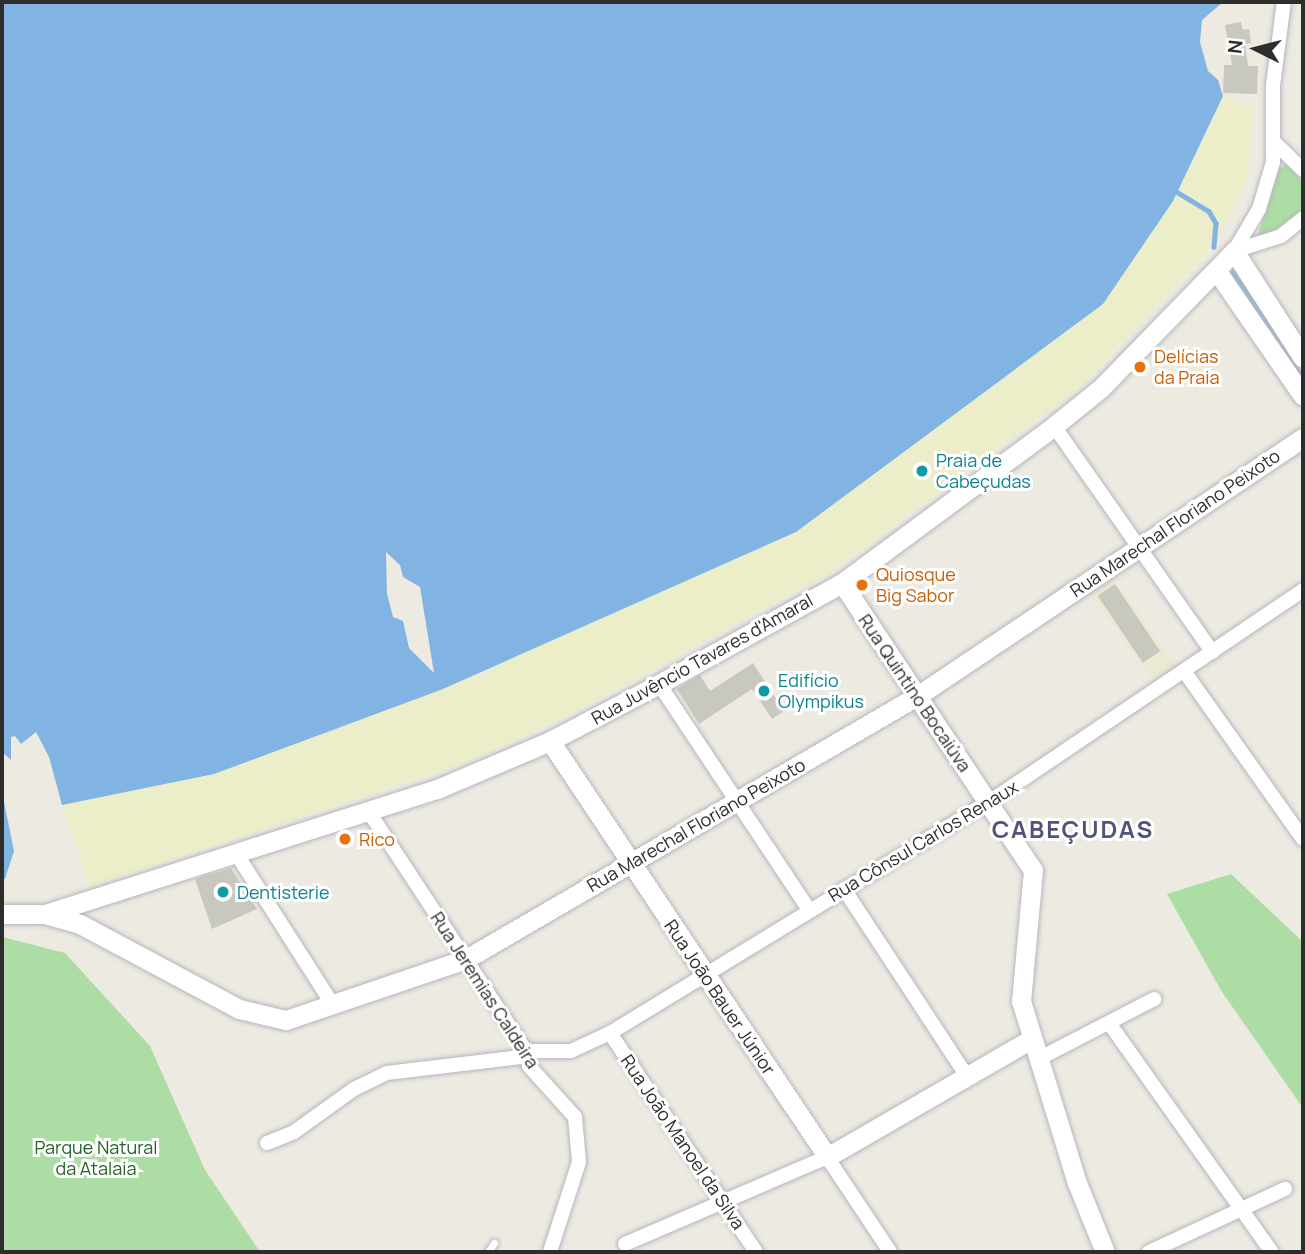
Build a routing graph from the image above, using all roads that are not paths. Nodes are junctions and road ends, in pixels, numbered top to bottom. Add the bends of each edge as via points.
1 (1284, 2) edge
2 (1274, 142) junction
3 (1303, 170) edge
4 (1303, 218) edge
5 (1234, 251) junction
6 (1216, 270) junction
7 (1303, 358) edge
8 (1303, 397) edge
9 (1054, 426) junction
10 (1303, 438) edge
11 (1139, 547) junction
12 (842, 583) junction
13 (1303, 590) edge
14 (1212, 652) junction
15 (1184, 671) junction
16 (659, 684) junction
17 (917, 696) junction
18 (550, 741) junction
19 (736, 802) junction
20 (989, 802) junction
21 (369, 812) junction
22 (1303, 839) edge
23 (237, 855) junction
24 (629, 865) junction
25 (844, 889) junction
26 (77, 904) junction
27 (809, 910) junction
28 (2, 914) edge
29 (46, 914) junction
30 (80, 924) junction
31 (466, 959) junction
32 (705, 974) junction
33 (1154, 999) dead end
34 (333, 1005) junction
35 (1109, 1023) junction
36 (610, 1033) junction
37 (1030, 1040) junction
38 (526, 1051) junction
39 (1038, 1059) junction
40 (966, 1075) junction
41 (267, 1143) dead end
42 (827, 1157) junction
43 (1285, 1189) dead end
44 (725, 1203) junction
45 (1242, 1209) junction
46 (494, 1243) dead end
47 (625, 1244) dead end
48 (488, 1252) edge
49 (550, 1252) edge
50 (756, 1252) edge
51 (890, 1252) edge
52 (1105, 1252) edge
53 (1149, 1252) edge
54 (1272, 1252) edge

1 - 2 street, Rua Juvêncio Tavares d'Amaral via 1273,85
2 - 3 street
2 - 5 street, Rua Juvêncio Tavares d'Amaral via 1268,186
4 - 5 street, Rua Juvêncio Tavares d'Amaral via 1281,236
5 - 6 street, Rua Juvêncio Tavares d'Amaral
5 - 7 street
6 - 8 street
6 - 9 street, Rua Juvêncio Tavares d'Amaral via 1101,388
9 - 11 street
9 - 12 street, Rua Juvêncio Tavares d'Amaral
10 - 11 street, Rua Marechal Floriano Peixoto
11 - 14 street
11 - 17 street, Rua Marechal Floriano Peixoto
12 - 16 street, Rua Juvêncio Tavares d'Amaral
12 - 17 street, Rua Quintino Bocaiúva
13 - 14 street, Rua Cônsul Carlos Renaux
14 - 15 street, Rua Cônsul Carlos Renaux
15 - 20 street, Rua Cônsul Carlos Renaux
15 - 22 street
16 - 18 street, Rua Juvêncio Tavares d'Amaral
16 - 19 street
17 - 19 street, Rua Marechal Floriano Peixoto
17 - 20 street, Rua Quintino Bocaiúva
18 - 21 street, Rua Juvêncio Tavares d'Amaral via 467,778
18 - 24 street, Rua João Bauer Júnior
19 - 24 street, Rua Marechal Floriano Peixoto
19 - 27 street
20 - 25 street, Rua Cônsul Carlos Renaux
20 - 37 street, Rua Quintino Bocaiúva via 1033,870 1020,985
21 - 23 street, Rua Juvêncio Tavares d'Amaral
21 - 31 street, Rua Jeremias Caldeira
23 - 26 street, Rua Juvêncio Tavares d'Amaral
23 - 34 street
24 - 31 street, Rua Marechal Floriano Peixoto
24 - 32 street, Rua João Bauer Júnior
25 - 27 street, Rua Cônsul Carlos Renaux
25 - 40 street
26 - 29 street, Rua Juvêncio Tavares d'Amaral
26 - 30 street
27 - 32 street, Rua Cônsul Carlos Renaux
28 - 29 street
29 - 30 street, Rua Marechal Floriano Peixoto
30 - 34 street, Rua Marechal Floriano Peixoto via 253,1014 286,1020
31 - 34 street, Rua Marechal Floriano Peixoto
31 - 38 street, Rua Jeremias Caldeira
32 - 36 street, Rua Cônsul Carlos Renaux
32 - 42 street, Rua João Bauer Júnior
33 - 35 street
35 - 39 street
35 - 45 street
36 - 38 street, Rua Cônsul Carlos Renaux via 571,1051
36 - 44 street, Rua João Manoel da Silva
37 - 39 street, Rua Quintino Bocaiúva
37 - 40 street
38 - 41 street, Rua Cônsul Carlos Renaux via 521,1058 387,1073 354,1089 293,1132
38 - 49 street, Rua Jeremias Caldeira via 529,1066 568,1104 580,1130 579,1162
39 - 52 street, Rua Quintino Bocaiúva
40 - 42 street
42 - 44 street
42 - 51 street, Rua João Bauer Júnior
43 - 45 street
44 - 47 street
44 - 50 street, Rua João Manoel da Silva
45 - 53 street
45 - 54 street
46 - 48 lane

